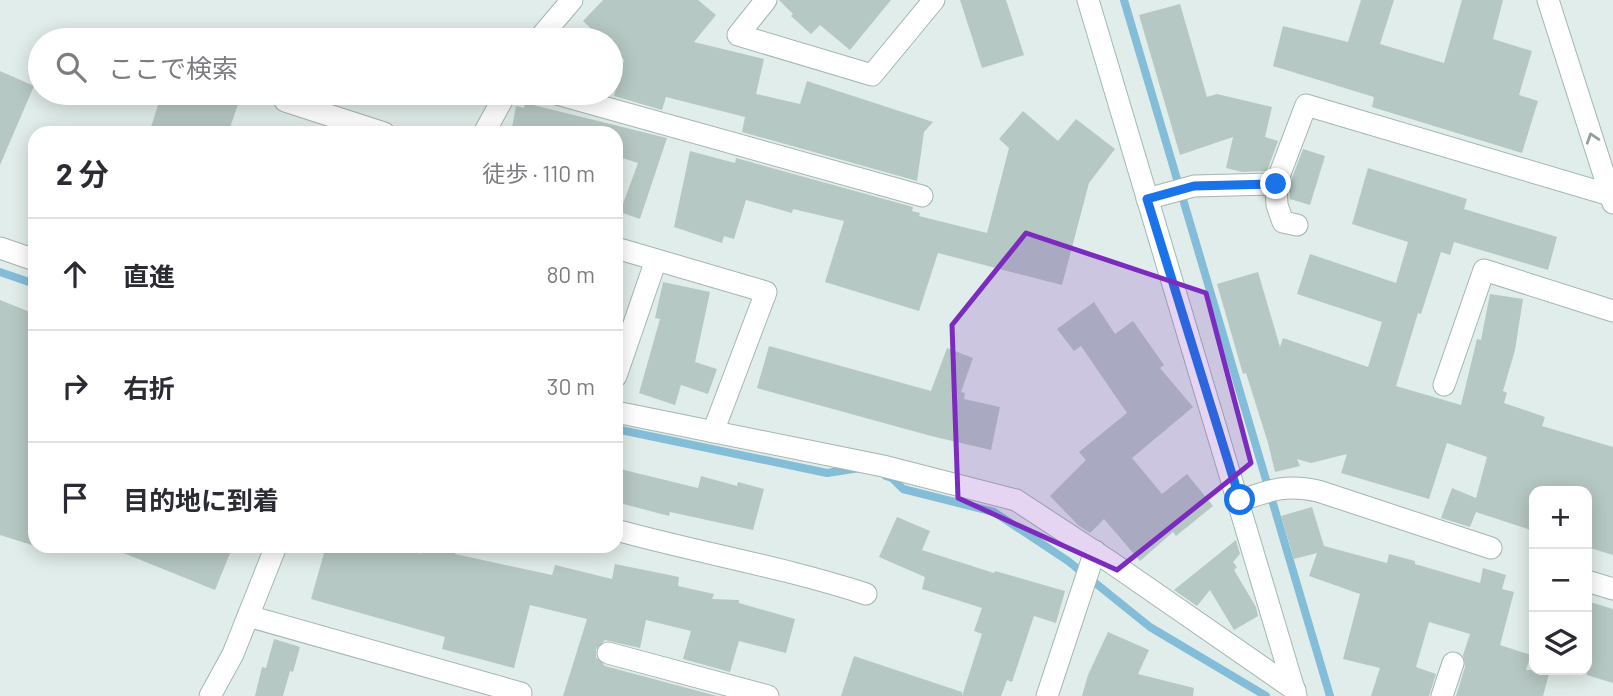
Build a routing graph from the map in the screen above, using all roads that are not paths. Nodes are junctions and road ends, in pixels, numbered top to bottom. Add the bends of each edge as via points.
1 (572, 0) edge
2 (766, 0) edge
3 (934, 0) edge
4 (1088, 0) edge
5 (1548, 0) edge
6 (548, 28) edge
7 (295, 105) edge
8 (499, 105) edge
9 (596, 105) edge
10 (362, 126) edge
11 (488, 126) edge
12 (1276, 184) junction
13 (922, 196) dead end
14 (1155, 197) junction
15 (1612, 199) edge
16 (1297, 225) dead end
17 (0, 248) edge
18 (623, 250) edge
19 (28, 258) edge
20 (656, 260) junction
21 (1613, 311) edge
22 (623, 356) edge
23 (1444, 385) dead end
24 (623, 413) edge
25 (713, 432) junction
26 (1247, 498) junction
27 (623, 532) edge
28 (1491, 548) dead end
29 (1095, 551) junction
30 (273, 553) edge
31 (1592, 583) edge
32 (1613, 589) edge
33 (866, 594) dead end
34 (248, 616) junction
35 (608, 653) dead end
36 (1453, 663) dead end
37 (521, 693) dead end
38 (1296, 693) edge
39 (210, 696) edge
40 (768, 696) edge
41 (1046, 696) edge
42 (1442, 696) edge

1 - 6 street
2 - 3 street via 738,35 872,75
4 - 14 street
15 -> 5 street
7 - 10 street
8 - 11 street
9 - 13 street
12 - 14 street via 1194,186
12 - 15 street via 1306,105
12 - 16 street via 1283,222
14 - 26 street
17 - 19 street
18 - 20 street
20 - 22 street
20 - 25 street via 766,292
21 - 23 street via 1484,270
24 - 25 street
25 - 29 street via 883,466 1016,500
26 - 28 street via 1283,487 1318,491
26 - 38 street
27 - 33 street
29 - 38 street
29 - 41 street
30 - 34 street
31 - 32 street
34 - 37 street
34 - 39 street
35 - 40 street
36 - 42 street

